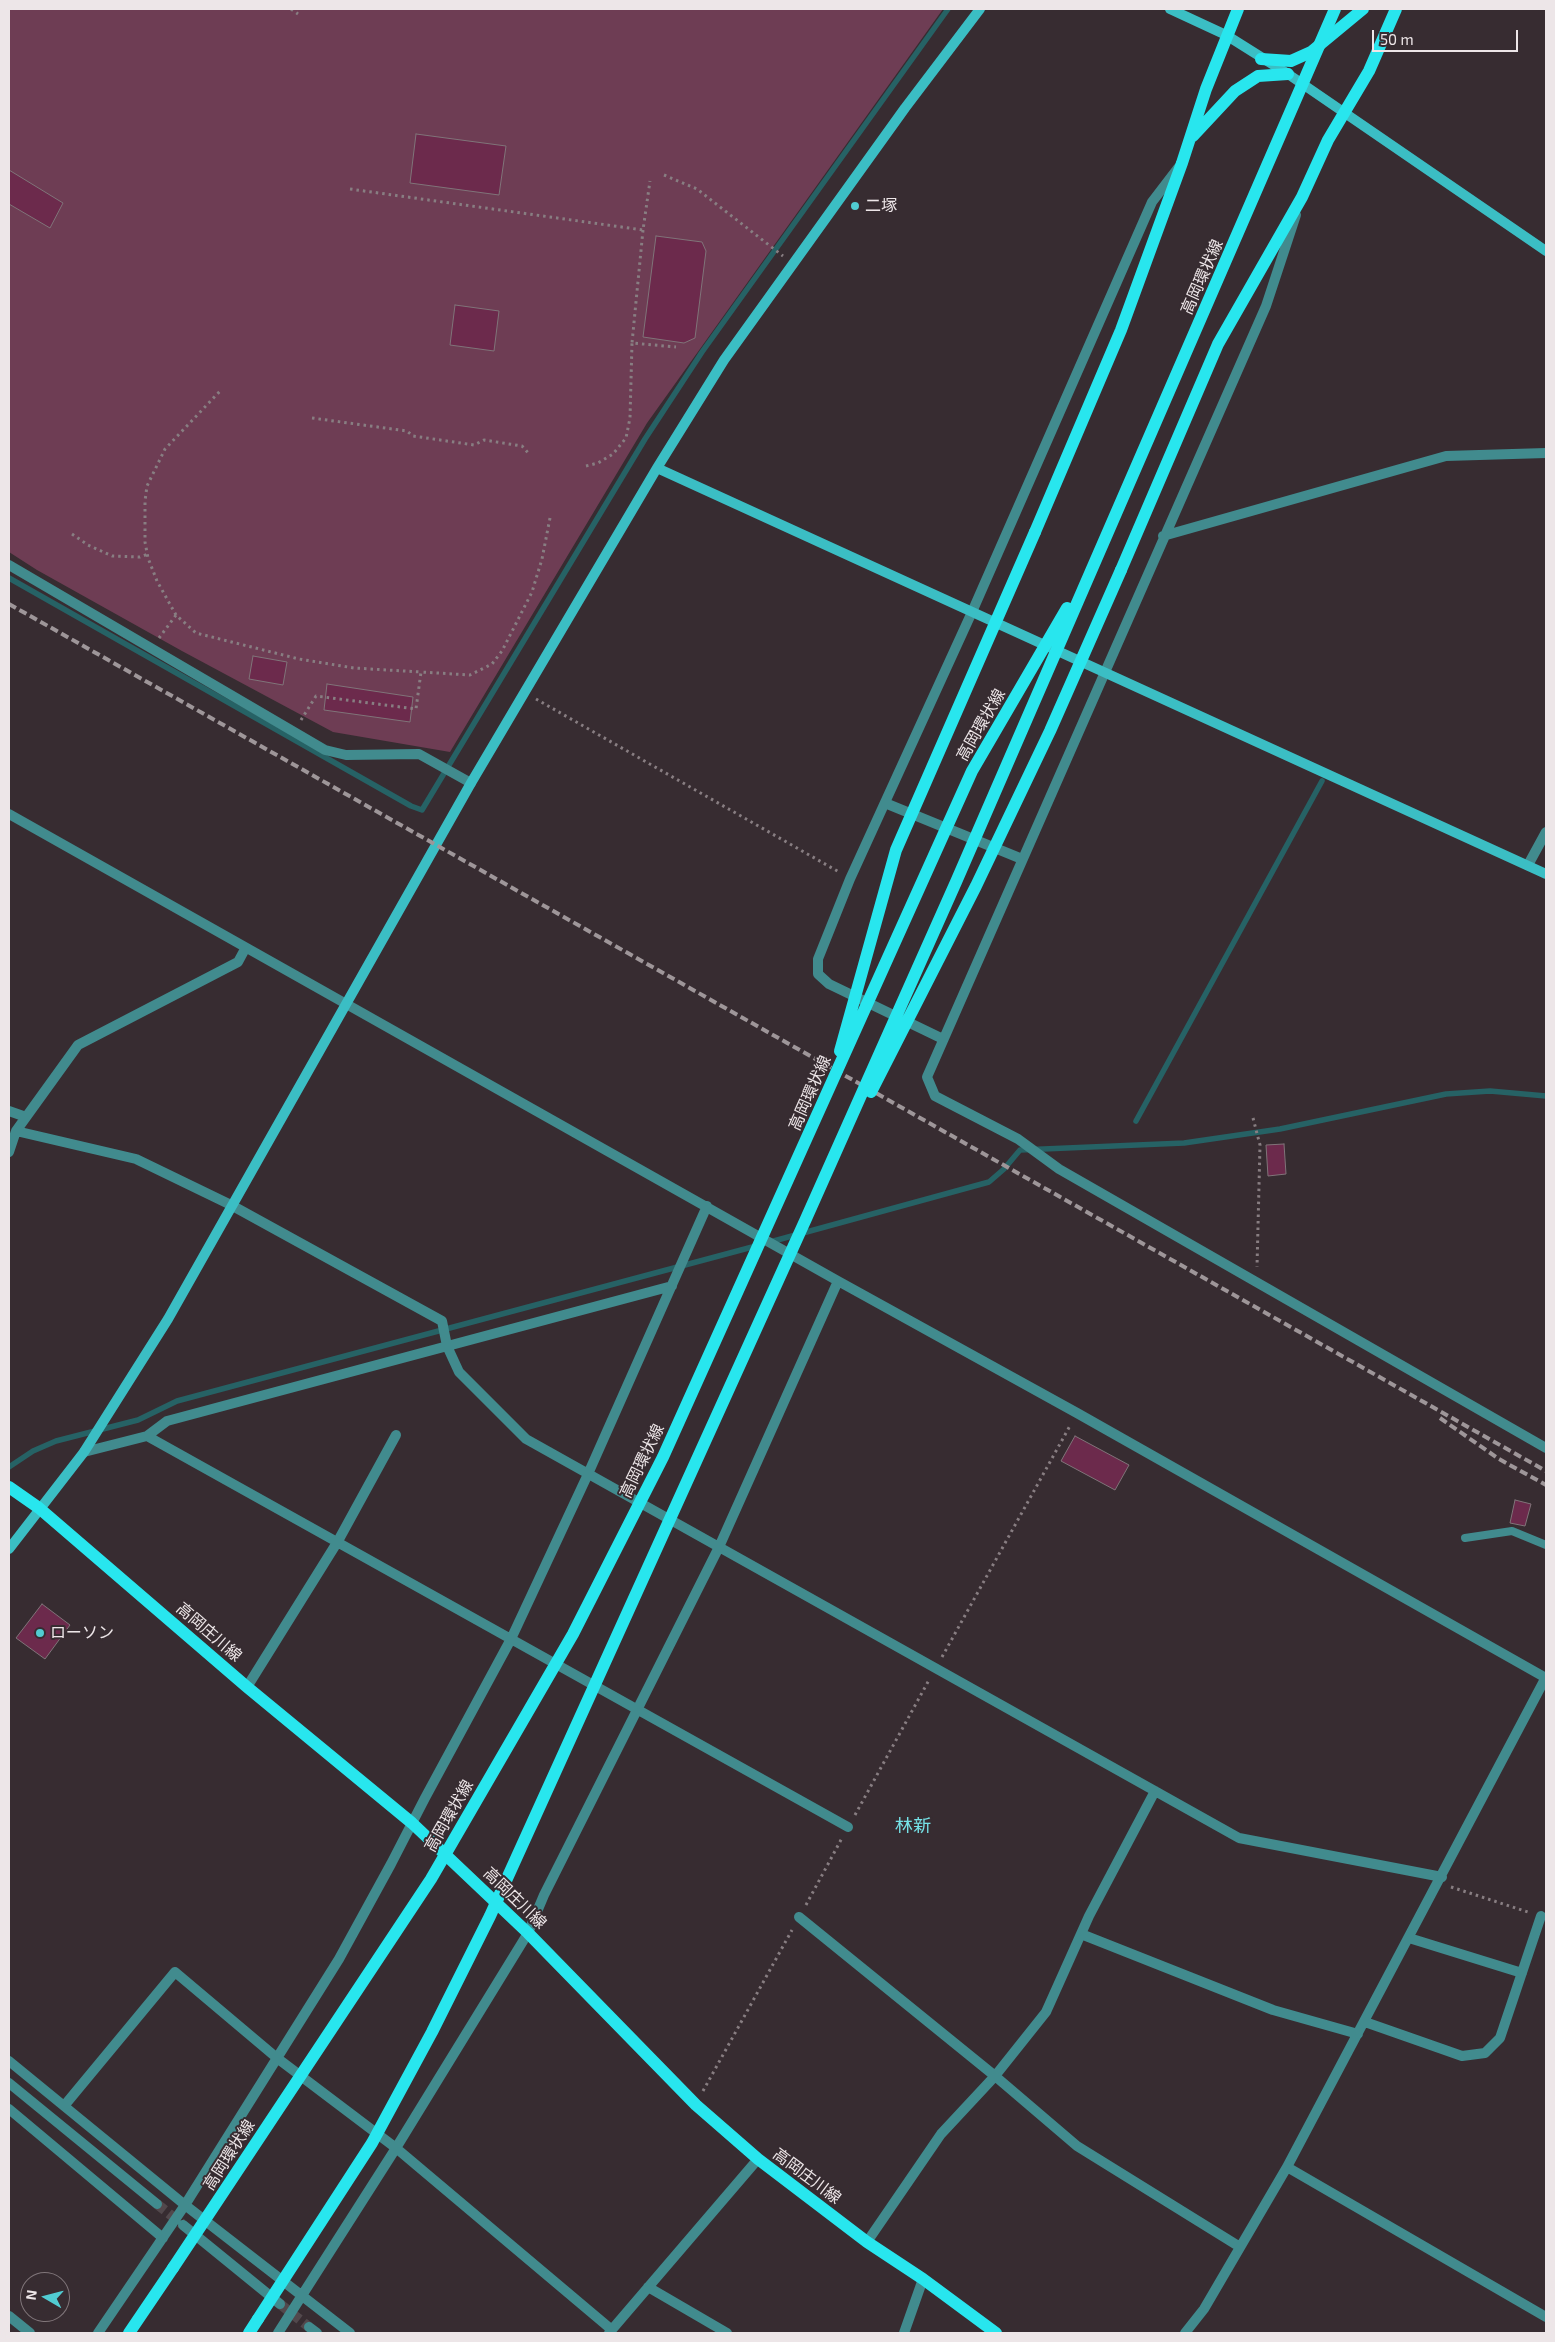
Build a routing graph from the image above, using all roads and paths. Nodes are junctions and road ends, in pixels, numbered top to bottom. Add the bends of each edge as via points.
1 (291, 9) edge
2 (980, 9) edge
3 (1170, 9) edge
4 (1238, 9) edge
5 (1335, 9) edge
6 (1363, 9) edge
7 (1396, 9) edge
8 (298, 14) dead end
9 (1226, 36) junction
10 (1261, 59) junction
11 (1288, 74) junction
12 (1344, 111) junction
13 (1189, 139) junction
14 (1182, 163) junction
15 (664, 175) dead end
16 (650, 181) dead end
17 (350, 189) dead end
18 (1302, 197) junction
19 (643, 230) junction
20 (1546, 251) edge
21 (792, 264) junction
22 (632, 343) junction
23 (676, 347) dead end
24 (222, 389) dead end
25 (312, 418) dead end
26 (1546, 454) edge
27 (530, 456) dead end
28 (586, 466) dead end
29 (657, 468) junction
30 (550, 518) dead end
31 (72, 534) dead end
32 (1164, 536) junction
33 (148, 554) junction
34 (1097, 557) junction
35 (9, 565) edge
36 (972, 612) junction
37 (176, 615) junction
38 (151, 649) junction
39 (1104, 670) junction
40 (421, 672) junction
41 (524, 692) junction
42 (294, 731) junction
43 (471, 783) junction
44 (885, 803) junction
45 (9, 814) edge
46 (1546, 832) edge
47 (1022, 859) junction
48 (1528, 865) junction
49 (1546, 874) edge
50 (850, 879) junction
51 (245, 949) junction
52 (345, 1004) junction
53 (943, 1039) junction
54 (829, 1090) junction
55 (9, 1111) edge
56 (26, 1117) junction
57 (1253, 1118) dead end
58 (16, 1131) junction
59 (9, 1152) edge
60 (231, 1205) junction
61 (708, 1206) junction
62 (805, 1221) junction
63 (838, 1281) junction
64 (1257, 1283) junction
65 (672, 1286) junction
66 (446, 1343) junction
67 (1077, 1413) junction
68 (396, 1435) dead end
69 (147, 1436) junction
70 (1546, 1448) edge
71 (84, 1452) junction
72 (588, 1474) junction
73 (9, 1487) edge
74 (39, 1508) junction
75 (1465, 1538) dead end
76 (338, 1541) junction
77 (1546, 1545) edge
78 (719, 1547) junction
79 (9, 1549) edge
80 (511, 1639) junction
81 (935, 1668) junction
82 (1546, 1678) edge
83 (247, 1687) junction
84 (638, 1709) junction
85 (1155, 1791) junction
86 (412, 1823) junction
87 (848, 1827) junction
88 (1440, 1880) junction
89 (1540, 1916) joint
90 (799, 1917) junction
91 (528, 1933) junction
92 (1081, 1934) junction
93 (1409, 1938) junction
94 (1522, 1973) junction
95 (1365, 2022) junction
96 (1358, 2034) junction
97 (277, 2058) junction
98 (9, 2060) edge
99 (996, 2076) junction
100 (9, 2083) edge
101 (696, 2105) junction
102 (64, 2106) junction
103 (9, 2109) edge
104 (396, 2148) junction
105 (758, 2159) junction
106 (1287, 2167) junction
107 (157, 2204) tunnel mouth
108 (185, 2205) junction
109 (183, 2225) tunnel mouth
110 (163, 2238) junction
111 (867, 2242) junction
112 (1240, 2247) junction
113 (923, 2279) junction
114 (648, 2287) junction
115 (303, 2296) junction
116 (280, 2304) tunnel mouth
117 (9, 2316) edge
118 (1546, 2317) edge
119 (280, 2332) edge
120 (610, 2332) edge
121 (30, 2333) edge
122 (98, 2333) edge
123 (129, 2333) edge
124 (249, 2333) edge
125 (350, 2333) edge
126 (727, 2333) edge
127 (904, 2333) edge
128 (996, 2333) edge
129 (1185, 2333) edge

1 - 8 path
2 - 21 street
3 - 9 street
4 - 9 main road
5 - 34 main road, 高岡環状線, bridge
6 - 10 main road via 1311,52 1291,61
7 - 12 main road via 1369,71
9 - 10 street
9 - 13 main road
10 - 11 street
11 - 12 street
11 - 13 main road via 1258,76 1235,91
12 - 18 main road
12 - 20 street
13 - 14 main road
14 - 36 street via 1152,202
14 - 54 main road, bridge via 1121,330 896,850
15 - 21 path via 697,189
16 - 19 path
17 - 19 path
18 - 32 street via 1266,306
18 - 62 main road, bridge via 1218,344 1050,731 976,886
19 - 22 path
21 - 29 street via 724,360
22 - 23 path
22 - 28 path via 630,418 626,438 613,454
24 - 33 path via 165,450 148,486 145,542
25 - 27 path via 407,431 413,436 474,444 484,440 522,446
26 - 32 street via 1446,456
29 - 36 street
29 - 41 street
30 - 40 path via 532,592 492,664 470,675
31 - 33 path via 112,556 140,557
32 - 39 street
33 - 37 path via 157,581
34 - 54 main road, 高岡環状線, bridge via 972,771
34 - 62 main road, 高岡環状線, bridge
35 - 38 street
36 - 39 street
36 - 44 street
37 - 38 path
37 - 40 path via 196,633 290,657 354,668
38 - 42 street
39 - 47 street
39 - 48 street
40 - 42 path via 416,709 316,696
41 - 43 street
41 - 50 path
42 - 43 street via 325,750 346,755 419,754
43 - 52 street
44 - 47 street
44 - 50 street
45 - 51 street
46 - 48 street
47 - 53 street
48 - 49 street
50 - 53 street via 818,959 818,974 828,984
51 - 52 street
51 - 56 street via 238,962 78,1045
52 - 60 street
52 - 61 street
53 - 64 street via 927,1077 936,1096 1018,1139 1059,1169
54 - 123 main road, 高岡環状線, bridge via 663,1457 573,1634 431,1879
55 - 56 street
56 - 58 street
57 - 64 path via 1260,1146
58 - 59 street
58 - 60 street via 136,1159
60 - 66 street via 442,1321
60 - 71 street via 168,1319
61 - 63 street
61 - 65 street
62 - 124 main road, 高岡環状線, bridge via 482,1932 372,2143
63 - 67 street
63 - 78 street
64 - 70 street
65 - 66 street
65 - 72 street
66 - 69 street via 167,1421
66 - 72 street via 459,1372 526,1439
67 - 81 path
67 - 82 street
68 - 76 street
69 - 71 street
69 - 76 street
71 - 74 street
72 - 78 street
72 - 80 street
73 - 74 main road, 高岡庄川線
74 - 79 street
74 - 83 main road, 高岡庄川線
75 - 77 lane via 1512,1531
76 - 80 street
76 - 83 street
78 - 81 street
78 - 84 street
80 - 84 street
80 - 86 street
81 - 85 street
81 - 87 path
82 - 88 street
83 - 86 main road, 高岡庄川線
84 - 87 street
84 - 91 street
85 - 88 street via 1240,1838
85 - 92 street
86 - 91 main road, 高岡庄川線
86 - 97 street via 339,1959
87 - 90 path
88 - 89 path
88 - 93 street
89 - 94 street
90 - 99 street
90 - 101 path
91 - 101 main road, 高岡庄川線
91 - 104 street
92 - 96 street via 1274,2010
92 - 99 street via 1046,2012
93 - 94 street
93 - 95 street
94 - 95 street via 1500,2038 1485,2053 1462,2056
95 - 96 street
96 - 106 street
97 - 102 street via 175,1972
97 - 104 street
97 - 108 street
98 - 102 street
99 - 111 street via 941,2134
99 - 112 street via 1077,2146
100 - 107 street
101 - 105 main road, 高岡庄川線
102 - 108 street
103 - 110 street
104 - 115 street
104 - 120 street
105 - 111 main road, 高岡庄川線
105 - 114 street
106 - 112 street
106 - 118 street
108 - 110 street
108 - 115 street
109 - 116 street
110 - 122 street
111 - 113 main road, 高岡庄川線
112 - 129 street via 1204,2309
113 - 127 street
113 - 128 main road, 高岡庄川線
114 - 120 street
114 - 126 street
115 - 119 street
115 - 125 street
117 - 121 street

